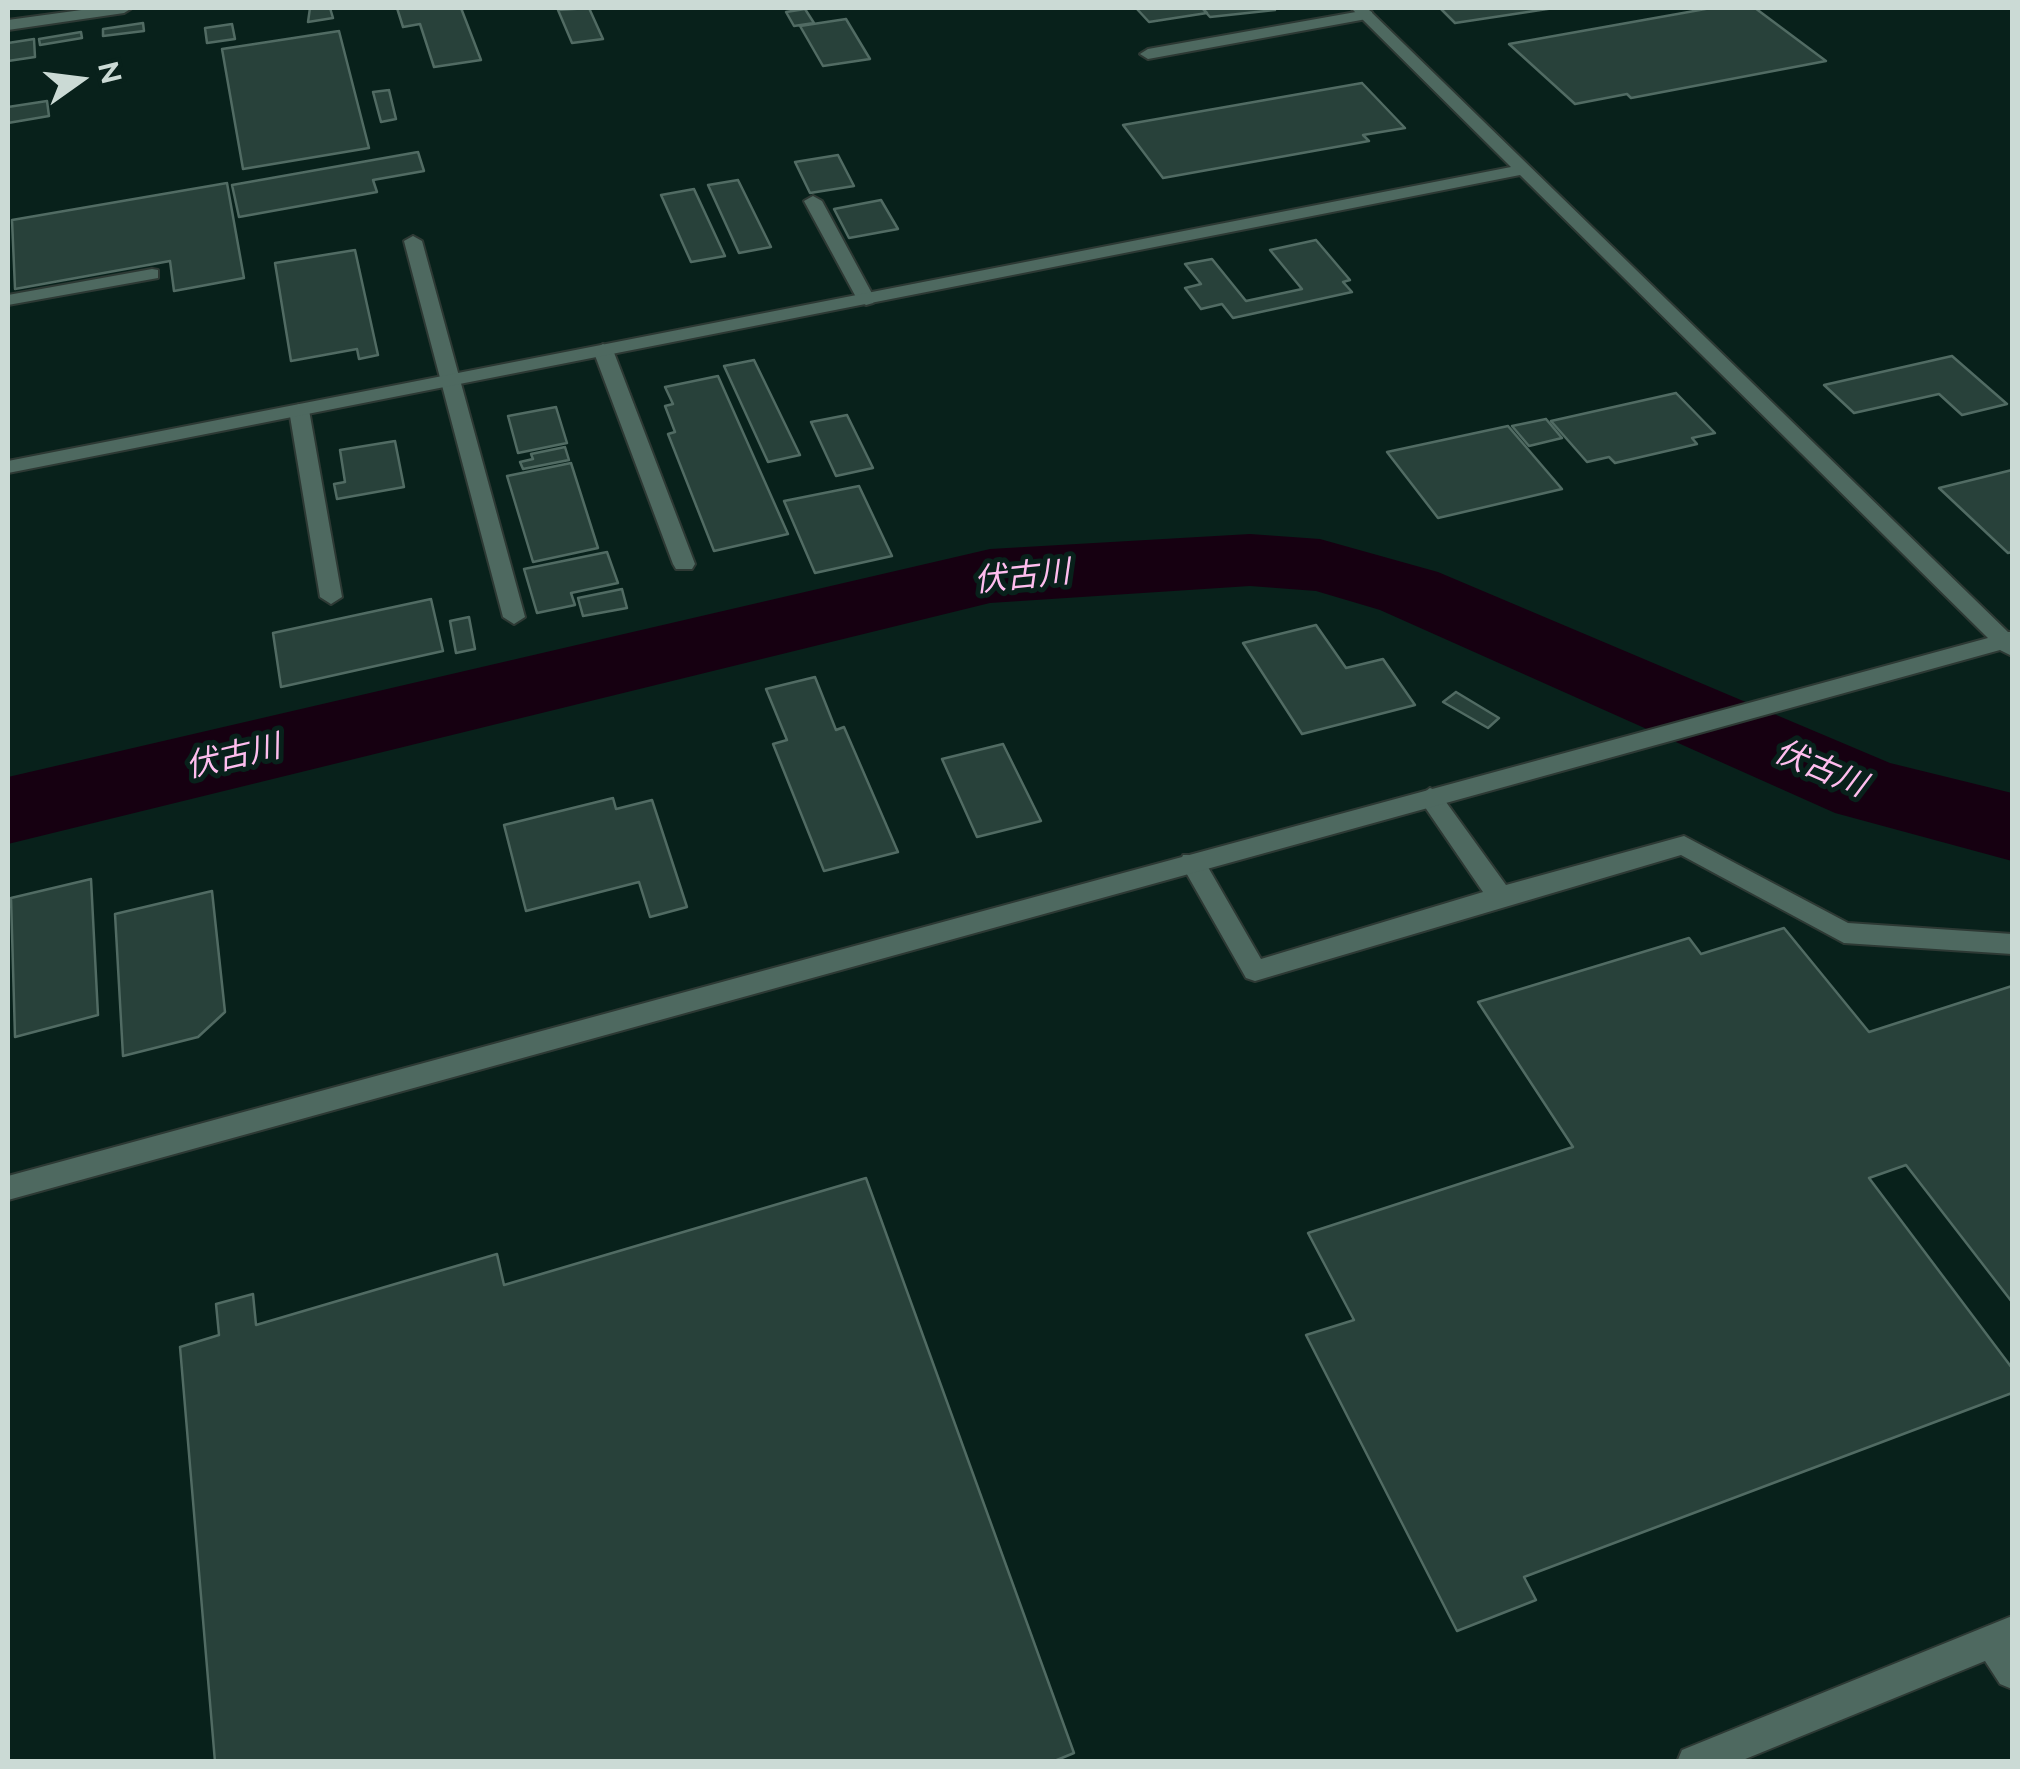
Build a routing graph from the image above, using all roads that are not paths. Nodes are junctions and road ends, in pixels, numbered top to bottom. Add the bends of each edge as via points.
1 (124, 8) edge
2 (1366, 10) edge
3 (8, 25) edge
4 (1148, 54) dead end
5 (1526, 169) junction
6 (812, 201) dead end
7 (413, 241) dead end
8 (152, 274) dead end
9 (866, 298) junction
10 (8, 300) edge
11 (603, 350) junction
12 (453, 380) junction
13 (299, 410) junction
14 (8, 467) edge
15 (684, 564) dead end
16 (332, 597) dead end
17 (514, 617) dead end
18 (2010, 643) edge
19 (1430, 797) junction
20 (1192, 862) junction
21 (1500, 896) junction
22 (2012, 944) edge
23 (8, 1188) edge
24 (2002, 1637) edge
25 (2012, 1672) edge
26 (1694, 1762) edge

1 - 3 street
2 - 4 street
2 - 5 street
5 - 9 street
5 - 18 street
6 - 9 street
7 - 12 street
8 - 10 street
9 - 11 street
11 - 12 street
11 - 15 street
12 - 13 street
12 - 17 street
13 - 14 street
13 - 16 street
18 - 19 street
19 - 20 street
19 - 21 street
20 - 21 street via 1255,972
20 - 23 street
21 - 22 street via 1684,845 1844,933
24 - 25 street
24 - 26 street

